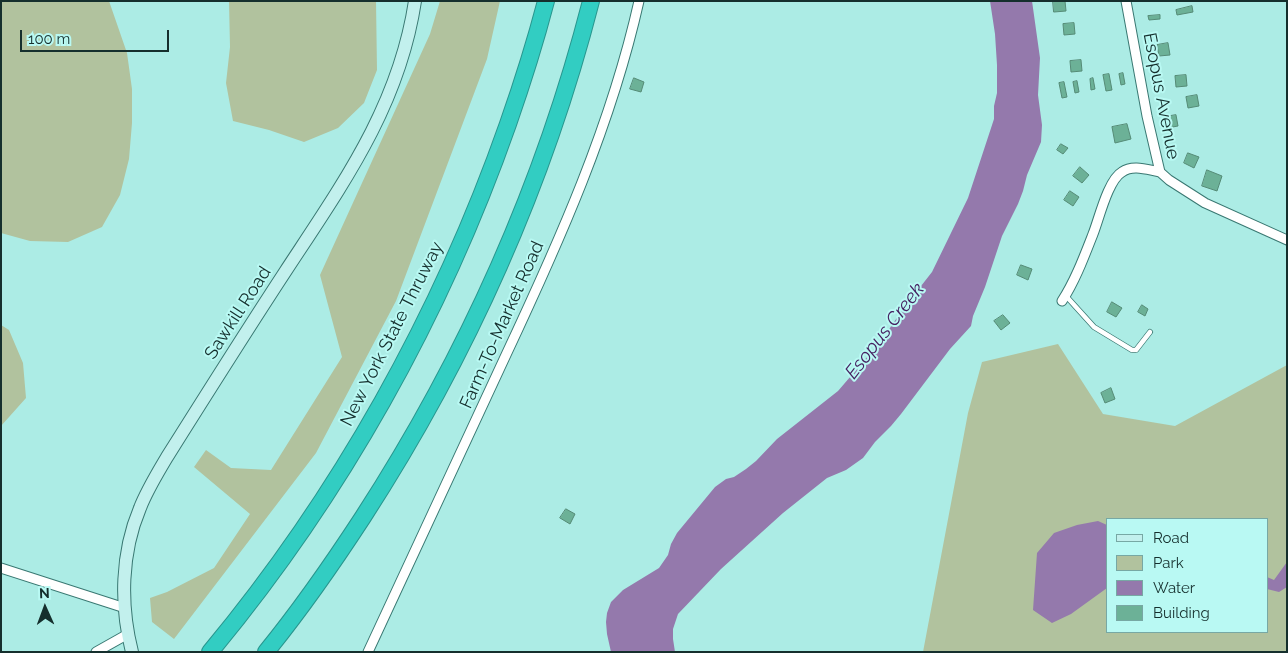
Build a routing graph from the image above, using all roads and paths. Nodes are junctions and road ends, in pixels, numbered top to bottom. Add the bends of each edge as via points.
1 (415, 1) edge
2 (546, 1) edge
3 (591, 1) edge
4 (639, 1) edge
5 (1126, 1) edge
6 (1160, 172) junction
7 (1287, 240) edge
8 (1064, 299) joint
9 (1150, 332) dead end
10 (2, 570) edge
11 (125, 608) junction
12 (128, 634) junction
13 (96, 652) edge
14 (132, 652) edge
15 (210, 652) edge
16 (266, 652) edge
17 (368, 652) edge

1 - 11 street, Sawkill Road via 394,82 363,149 146,493 128,548
2 - 15 highway, New York State Thruway via 524,77 487,181 412,346 359,441 315,510
3 - 16 highway via 566,91 541,161 468,334 416,432 377,496
4 - 17 street, Farm-To-Market Road via 614,94 549,264
5 - 6 street, Esopus Avenue
6 - 7 street, Esopus Avenue via 1205,203
6 - 8 street via 1126,169 1112,182
8 - 9 lane via 1094,327 1132,350 1136,350
10 - 11 street
11 - 12 street, Sawkill Road
12 - 13 street
12 - 14 street, Sawkill Road

